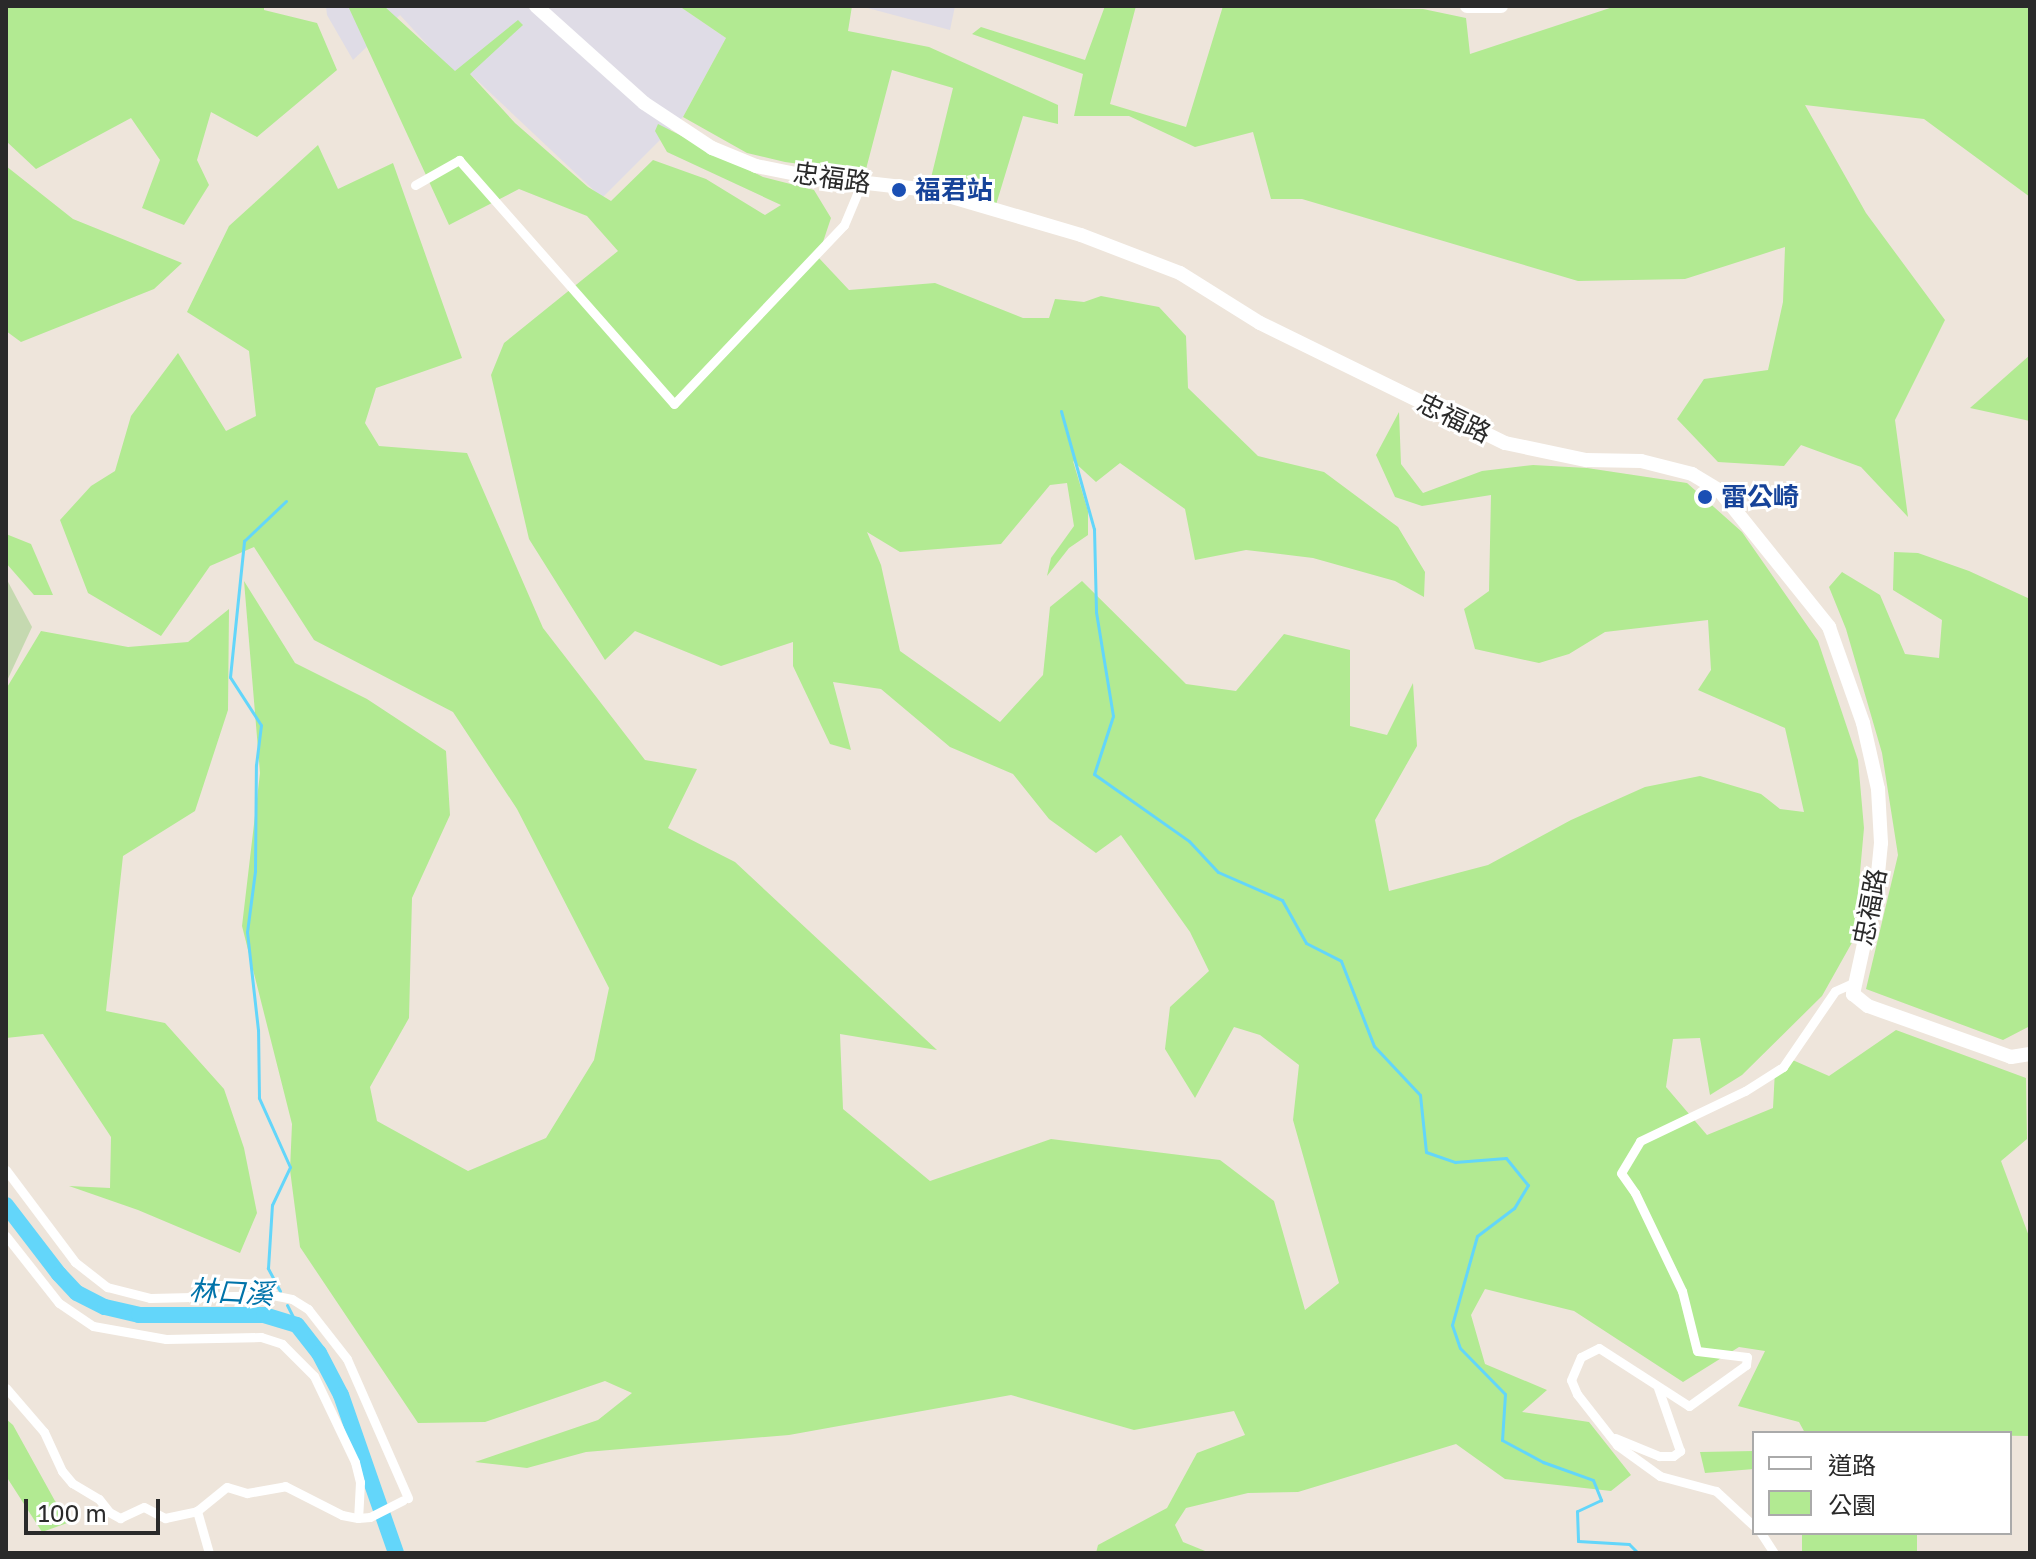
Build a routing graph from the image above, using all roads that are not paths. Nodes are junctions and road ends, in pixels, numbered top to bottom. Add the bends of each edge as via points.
1 (536, 6) edge
2 (1467, 6) edge
3 (1501, 6) edge
4 (862, 182) junction
5 (415, 185) dead end
6 (1853, 983) junction
7 (2030, 1054) edge
8 (6, 1170) edge
9 (6, 1236) edge
10 (6, 1388) edge
11 (1658, 1388) junction
12 (1611, 1437) junction
13 (197, 1511) junction
14 (358, 1518) junction
15 (1752, 1524) edge
16 (1762, 1535) edge
17 (209, 1553) edge
18 (1774, 1553) edge

1 - 4 street, 忠福路 via 644,103 712,148 756,166
2 - 3 street
4 - 5 street via 844,225 674,404 459,160
4 - 6 street, 忠福路 via 928,190 1081,235 1180,273 1260,323 1505,443 1586,460 1641,461 1692,474 1719,490 1829,627 1863,723 1878,789 1881,843 1872,910
6 - 7 street, 忠福路 via 1853,994 1868,1006 2011,1057
6 - 11 street via 1835,991 1783,1067 1640,1141 1621,1173 1682,1291 1697,1351 1747,1357 1746,1365 1689,1406
8 - 14 street via 75,1262 107,1287 150,1298 272,1295 308,1309 347,1359 406,1499
9 - 14 street via 59,1303 93,1326 166,1339 261,1337 282,1344 314,1376 355,1462
10 - 13 street via 44,1432 62,1471 109,1512 120,1518 144,1507 165,1518
11 - 12 street via 1680,1451 1659,1456
11 - 12 street via 1599,1348 1581,1357 1571,1380
12 - 15 street via 1660,1476 1716,1491
13 - 14 street via 227,1487 247,1493 285,1486
13 - 17 street
16 - 18 street

